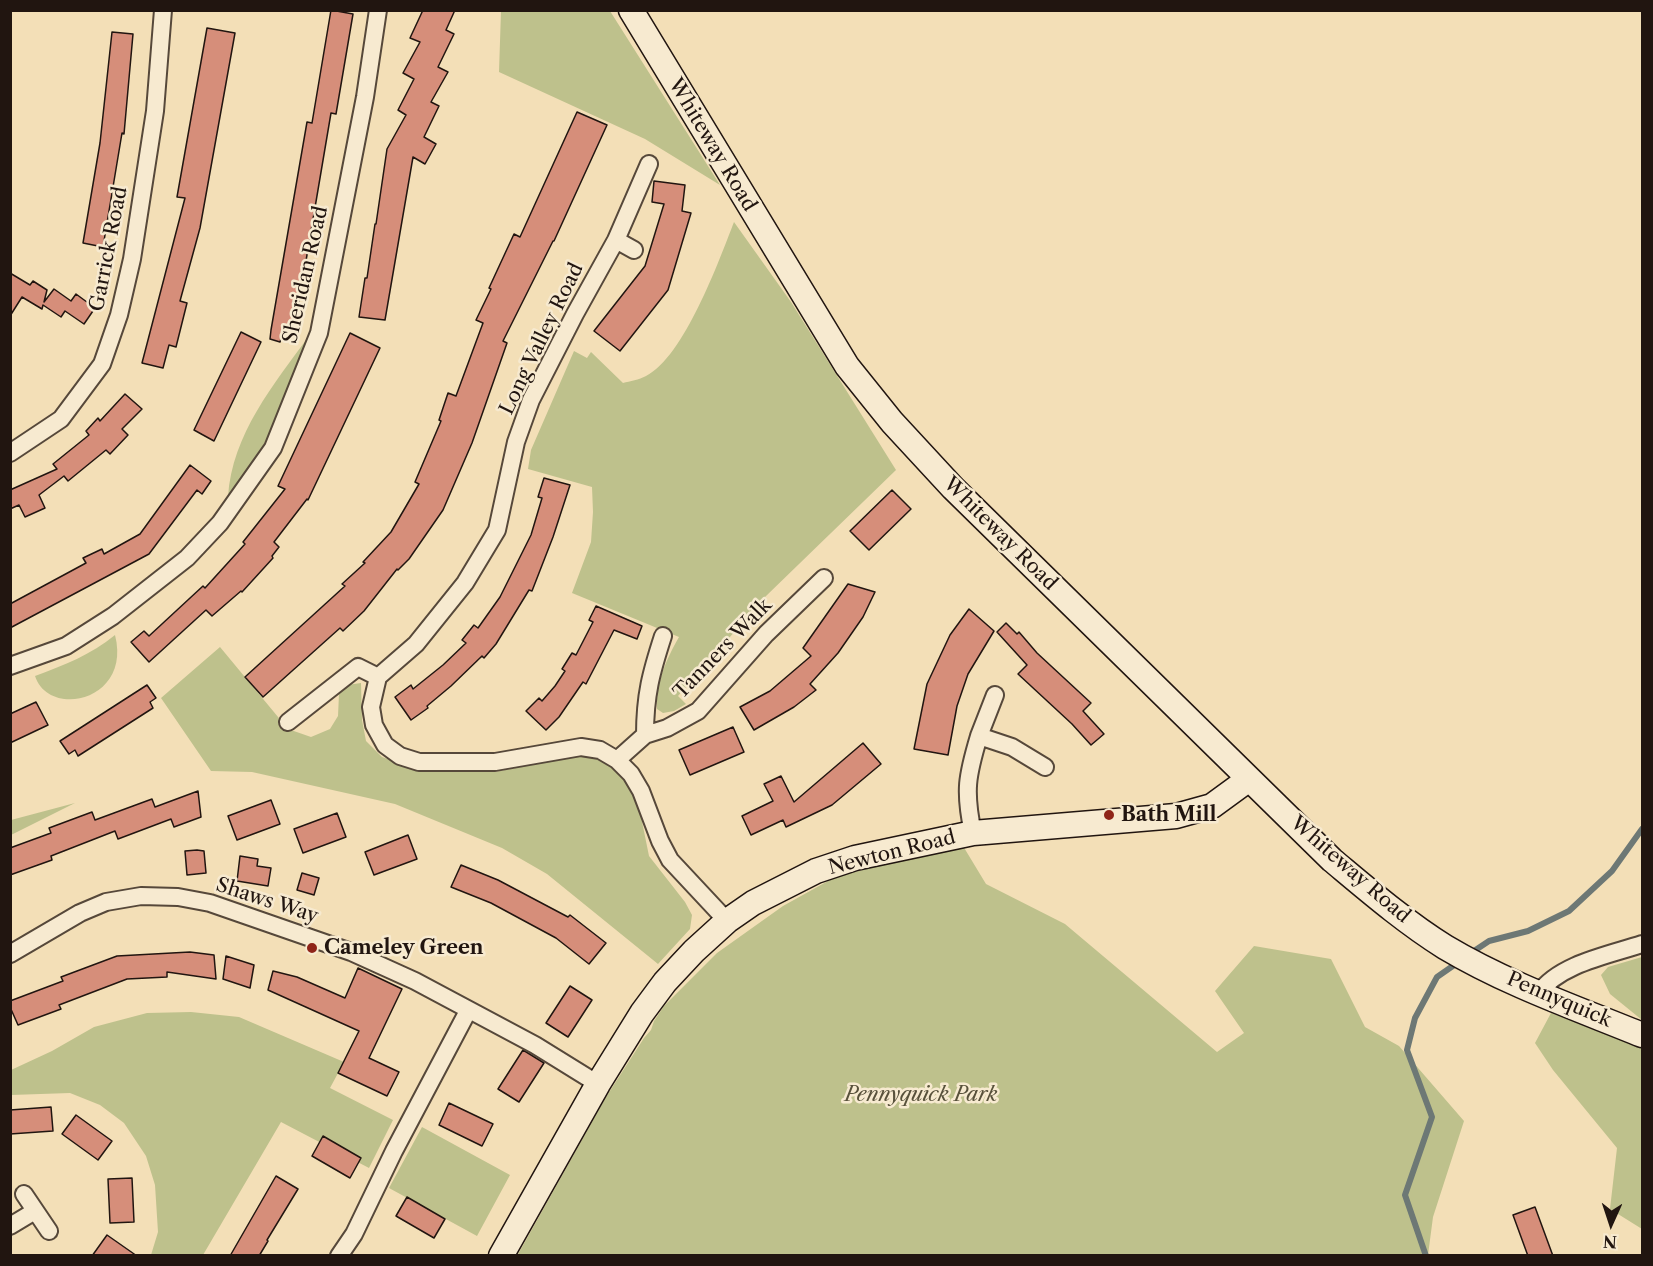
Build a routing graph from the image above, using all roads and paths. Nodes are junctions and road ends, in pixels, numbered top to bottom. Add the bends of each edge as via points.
1 (163, 10) edge
2 (378, 10) edge
3 (631, 10) edge
4 (649, 165) dead end
5 (616, 240) junction
6 (634, 250) dead end
7 (10, 453) edge
8 (824, 578) dead end
9 (663, 636) dead end
10 (10, 666) edge
11 (378, 677) junction
12 (995, 695) dead end
13 (288, 722) dead end
14 (645, 735) junction
15 (979, 736) junction
16 (617, 760) junction
17 (1045, 767) dead end
18 (1249, 779) junction
19 (974, 833) junction
20 (727, 921) junction
21 (1642, 944) edge
22 (10, 954) edge
23 (1476, 964) joint
24 (1539, 993) junction
25 (468, 1011) junction
26 (1642, 1035) edge
27 (598, 1084) junction
28 (24, 1194) dead end
29 (35, 1210) junction
30 (10, 1226) edge
31 (49, 1231) dead end
32 (339, 1256) edge
33 (501, 1256) edge

1 - 7 street, Garrick Road via 155,111 132,259 119,315 102,364 61,419
2 - 10 street, Sheridan Road via 319,333 273,448 220,523 187,558 113,616 66,646
3 - 18 street, Whiteway Road via 848,366 892,422 953,488
4 - 5 street, Long Valley Road
5 - 6 street
5 - 11 street, Long Valley Road via 531,400 516,442 497,530 465,583 416,644
8 - 14 street, Tanners Walk via 766,634 698,711
9 - 14 street, Tanners Walk via 649,679
11 - 13 street via 358,667
11 - 16 street via 371,707 374,724 385,745 400,756 419,762 495,762 581,747 600,750
12 - 15 street
14 - 16 street, Tanners Walk
15 - 17 street via 1012,747
15 - 19 street via 966,792
16 - 20 street via 631,774 670,860
18 - 19 street, Newton Road via 1212,806 1176,816
18 - 23 street, Whiteway Road via 1332,860 1402,916
19 - 20 street, Newton Road via 855,858 816,871
20 - 27 street, Newton Road via 665,982
21 - 24 street via 1558,973
22 - 25 street, Shaws Way via 106,902 141,896 178,897 210,903 351,952
23 - 24 street, Pennyquick
24 - 26 street, Pennyquick
25 - 27 street, Shaws Way via 535,1045
25 - 32 street
27 - 33 street, Newton Road
28 - 29 street
29 - 30 street
29 - 31 street

